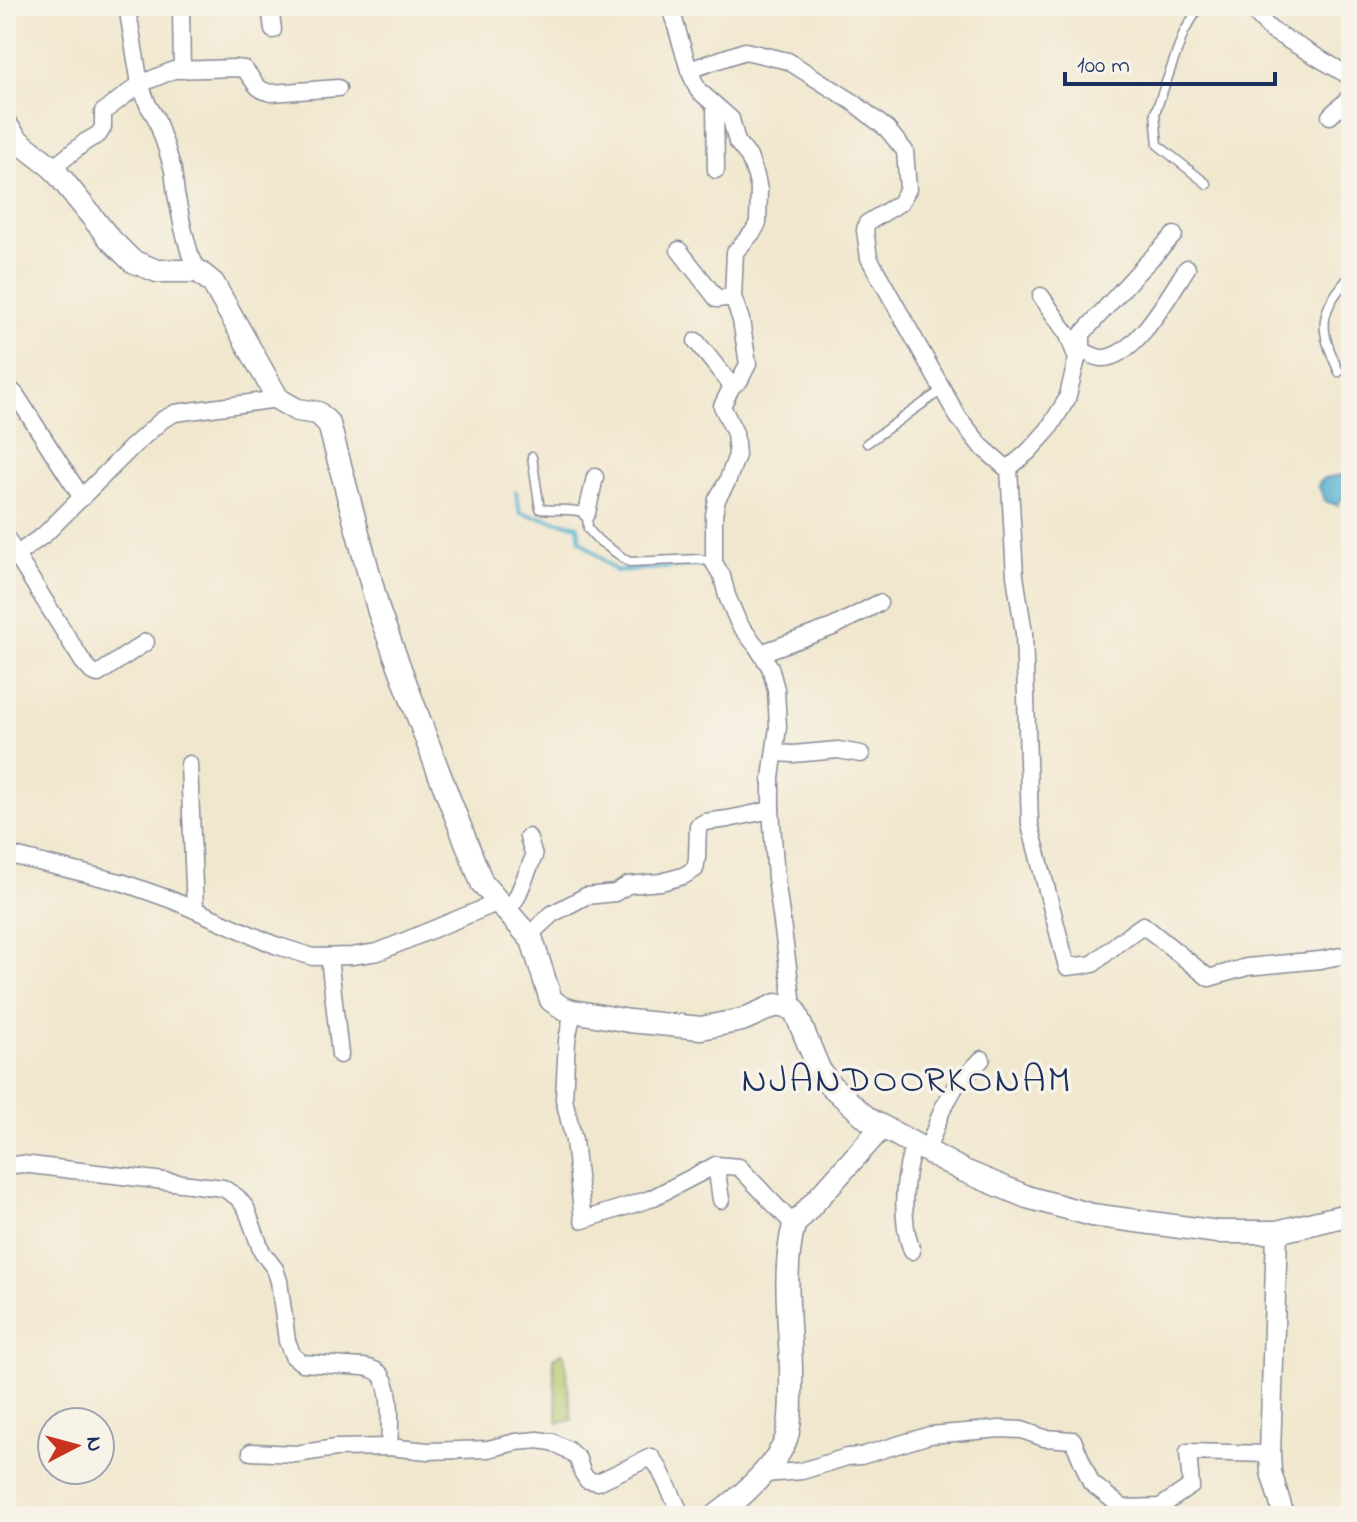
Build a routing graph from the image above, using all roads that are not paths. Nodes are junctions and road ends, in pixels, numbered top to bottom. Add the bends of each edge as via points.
1 (127, 6) edge
2 (179, 6) edge
3 (270, 6) edge
4 (670, 6) edge
5 (1200, 6) edge
6 (1248, 6) edge
7 (273, 30) dead end
8 (182, 70) junction
9 (689, 70) junction
10 (1351, 77) edge
11 (140, 84) junction
12 (338, 88) dead end
13 (1351, 96) edge
14 (715, 106) junction
15 (1330, 116) dead end
16 (6, 125) edge
17 (53, 168) junction
18 (716, 170) dead end
19 (1207, 184) dead end
20 (1174, 235) dead end
21 (679, 250) dead end
22 (1187, 268) dead end
23 (198, 271) junction
24 (1351, 275) edge
25 (1041, 296) dead end
26 (733, 297) junction
27 (696, 341) dead end
28 (1080, 355) junction
29 (1339, 372) dead end
30 (6, 385) edge
31 (732, 386) junction
32 (943, 390) junction
33 (278, 399) junction
34 (867, 443) dead end
35 (532, 457) dead end
36 (1009, 468) junction
37 (595, 477) dead end
38 (82, 498) junction
39 (587, 513) junction
40 (6, 537) edge
41 (16, 555) junction
42 (714, 563) junction
43 (879, 603) dead end
44 (146, 642) dead end
45 (761, 653) junction
46 (775, 753) junction
47 (861, 754) dead end
48 (189, 764) dead end
49 (771, 810) junction
50 (528, 837) dead end
51 (6, 854) edge
52 (503, 907) junction
53 (195, 910) junction
54 (528, 936) junction
55 (1351, 954) edge
56 (329, 957) junction
57 (788, 1008) junction
58 (573, 1011) junction
59 (340, 1055) dead end
60 (982, 1059) dead end
61 (882, 1127) junction
62 (921, 1148) junction
63 (716, 1165) junction
64 (6, 1166) edge
65 (721, 1200) dead end
66 (1351, 1214) edge
67 (794, 1225) junction
68 (1277, 1232) junction
69 (912, 1251) dead end
70 (389, 1447) junction
71 (251, 1452) dead end
72 (1270, 1454) junction
73 (764, 1474) junction
74 (682, 1516) edge
75 (716, 1516) edge
76 (1284, 1516) edge

1 - 11 street
2 - 8 street
3 - 7 street
4 - 9 street
5 - 19 lane via 1184,32 1155,113 1158,145
6 - 10 street via 1271,30
8 - 11 street
8 - 12 street via 244,69 258,88 272,93
9 - 14 street via 698,90
9 - 32 street via 745,51 788,61 853,102 905,151 908,189 900,203 867,223 869,258
11 - 17 street via 103,112 99,134
11 - 23 street via 167,150
13 - 15 street
14 - 18 street
14 - 26 street via 731,119 759,190 758,223 735,252
16 - 17 main road
17 - 23 main road via 132,261 157,271
20 - 28 street via 1082,334
21 - 26 street via 717,299
22 - 28 street via 1126,349 1112,357
23 - 33 main road via 220,294
24 - 29 lane via 1324,315 1327,346
25 - 28 street
26 - 31 street via 748,364
27 - 31 street
28 - 36 street via 1067,399 1048,430
30 - 38 street
31 - 42 street via 722,406 735,433 737,455 717,499
32 - 34 lane
32 - 36 street via 981,446
33 - 38 street via 175,413
33 - 52 main road via 297,410 318,413 329,424 379,612 482,883
35 - 39 lane via 540,509
36 - 55 street via 1024,633 1030,825 1067,967 1093,964 1143,925 1209,978 1247,967
37 - 39 street
38 - 41 street
39 - 42 lane via 588,529 629,562
40 - 41 street
41 - 44 street via 92,672 106,670
42 - 45 street via 739,624
43 - 45 street via 833,627
45 - 46 street via 776,689
46 - 47 street
46 - 49 street
48 - 53 street
49 - 54 street via 705,822 698,826 695,869 661,882 586,896 552,914
49 - 57 street via 792,997
50 - 52 street via 534,856 517,897
51 - 53 street via 124,883
52 - 54 main road
52 - 56 street via 378,952
53 - 56 street via 275,945
54 - 58 main road via 551,1000
56 - 59 street
57 - 58 main road via 776,1005 742,1020 701,1028
57 - 61 main road via 794,1009 829,1084
58 - 63 street via 564,1099 583,1220 650,1199
60 - 62 street via 955,1087
61 - 62 main road
61 - 67 main road
62 - 68 main road via 1027,1197 1092,1215 1218,1232
62 - 69 street via 905,1178 906,1236
63 - 65 street
63 - 67 street via 739,1167
64 - 70 street via 223,1188 237,1197 275,1269 293,1356 302,1363 363,1367 381,1375 389,1402
66 - 68 main road
67 - 73 main road via 786,1274 790,1412 785,1441
68 - 72 street
70 - 71 street
70 - 74 street via 428,1451 552,1442 578,1459 587,1480 598,1482 651,1457
72 - 73 street via 1188,1452 1191,1486 1160,1507 1123,1508 1091,1483 1073,1440 1022,1430 930,1435 802,1471
72 - 76 street
73 - 75 main road

